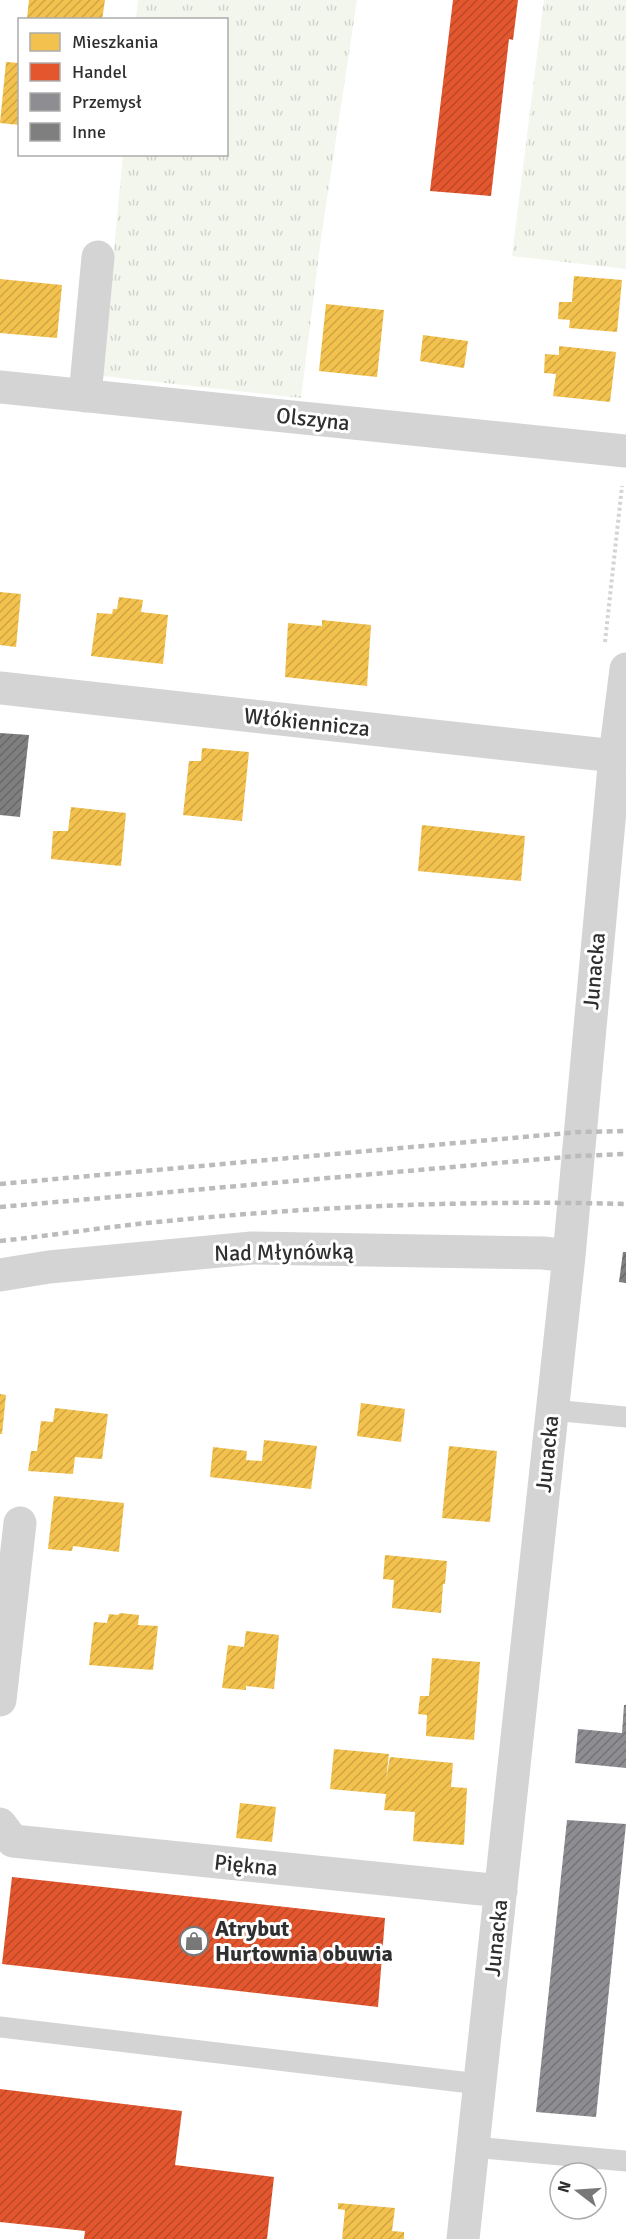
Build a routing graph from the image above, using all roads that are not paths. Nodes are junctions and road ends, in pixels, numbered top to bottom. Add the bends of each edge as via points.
1 (98, 257) dead end
2 (0, 387) edge
3 (85, 396) junction
4 (626, 451) edge
5 (626, 669) edge
6 (0, 688) edge
7 (615, 756) junction
8 (569, 1256) junction
9 (0, 1275) edge
10 (552, 1410) junction
11 (626, 1417) edge
12 (20, 1523) dead end
13 (0, 1700) edge
14 (0, 1824) edge
15 (501, 1891) junction
16 (0, 2027) edge
17 (480, 2084) junction
18 (473, 2147) junction
19 (626, 2161) edge
20 (463, 2239) edge

1 - 3 street
2 - 3 street, Olszyna
3 - 4 street, Olszyna
5 - 7 street, Junacka
6 - 7 street, Włókiennicza
7 - 8 street, Junacka
8 - 9 street, Nad Młynówką via 252,1248
8 - 10 street, Junacka
10 - 11 lane
10 - 15 street, Junacka
12 - 13 street
14 - 15 street, Piękna via 13,1841
15 - 17 street, Junacka
16 - 17 lane
17 - 18 street, Junacka
18 - 19 lane
18 - 20 street, Junacka

